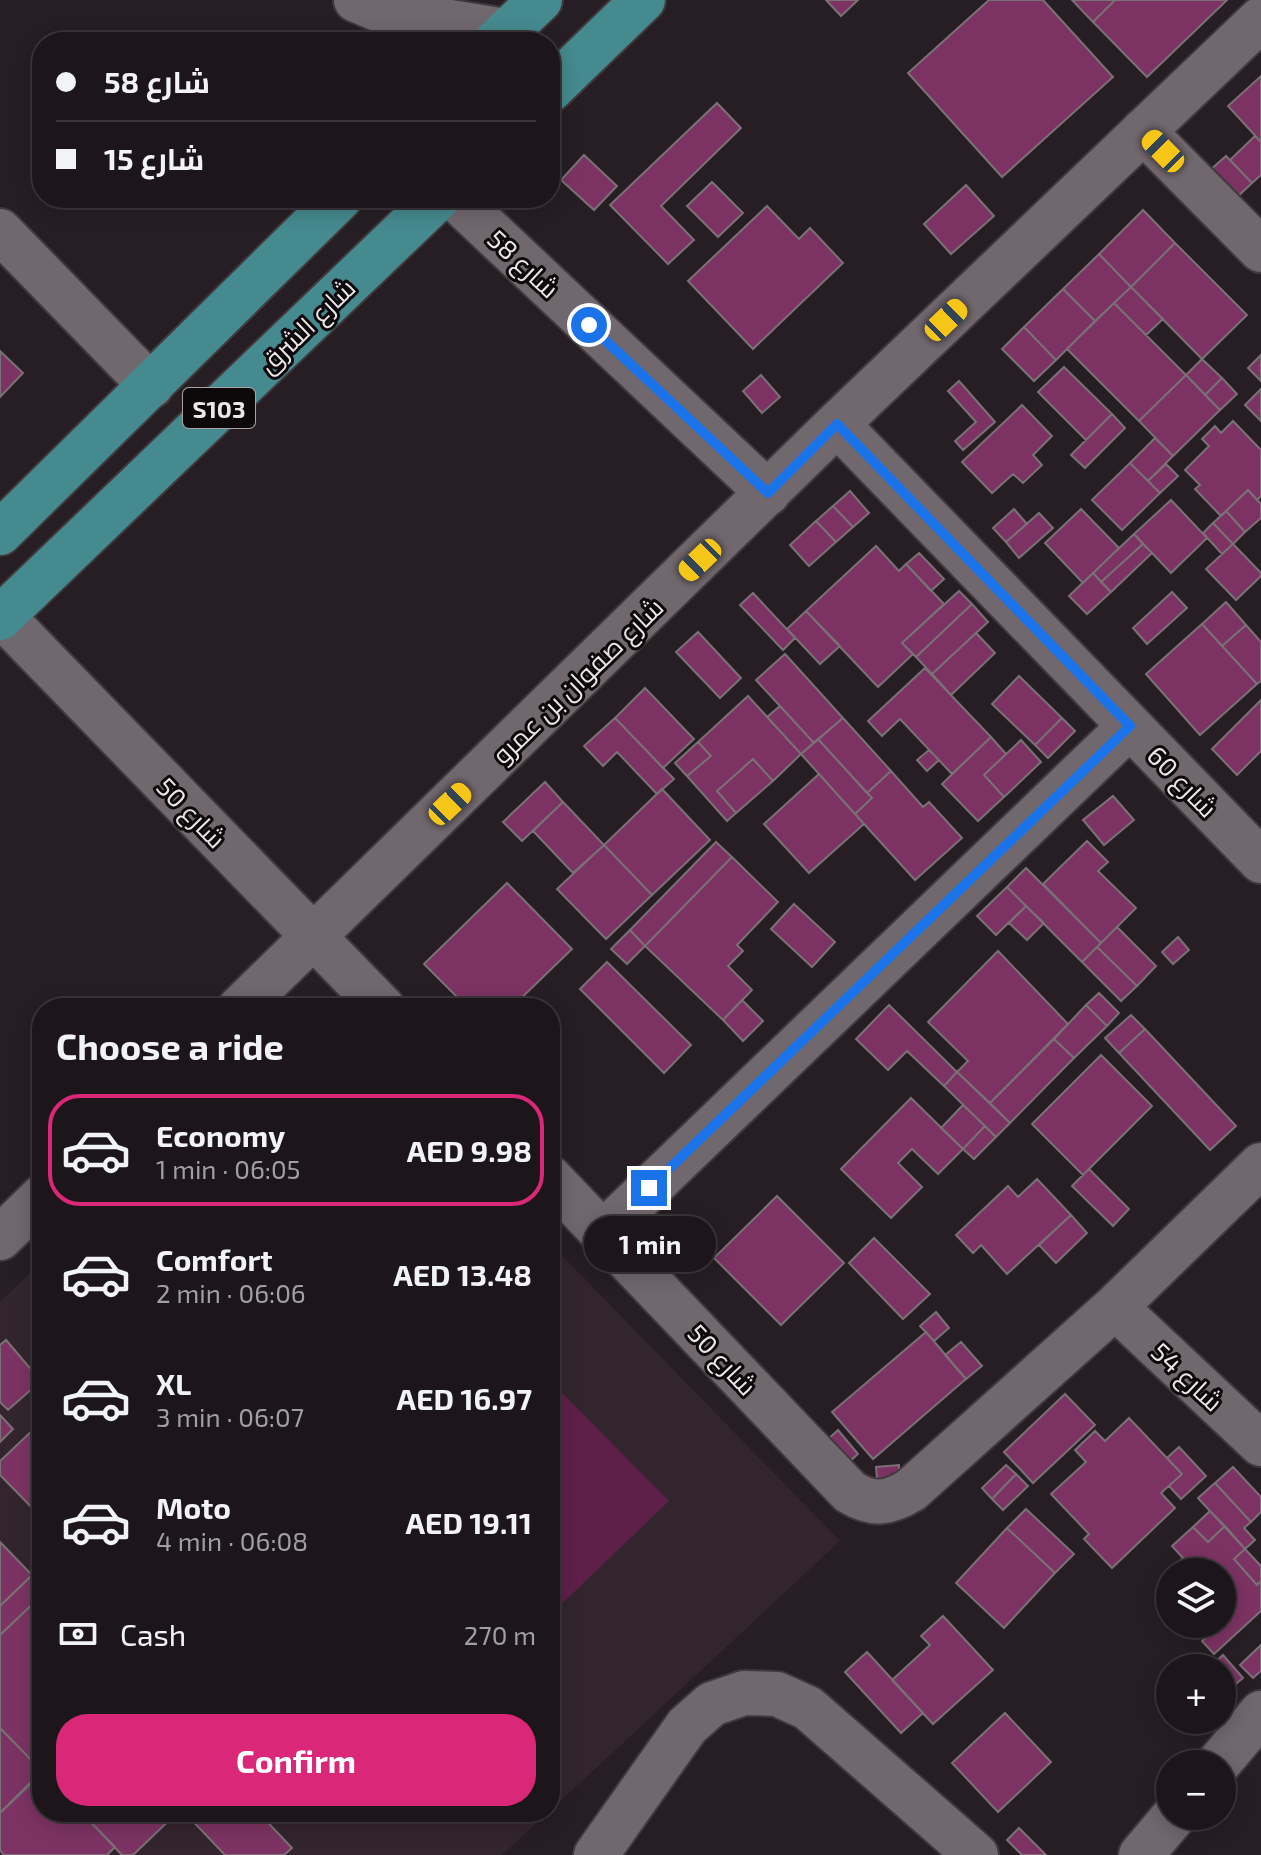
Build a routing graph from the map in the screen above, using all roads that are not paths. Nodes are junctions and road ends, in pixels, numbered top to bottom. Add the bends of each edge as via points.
1 (356, 0) edge
2 (540, 0) edge
3 (643, 0) edge
4 (1261, 19) edge
5 (478, 32) edge
6 (506, 32) edge
7 (560, 80) edge
8 (1143, 131) junction
9 (330, 208) edge
10 (428, 208) edge
11 (466, 208) edge
12 (0, 231) edge
13 (1261, 250) edge
14 (151, 386) junction
15 (837, 424) junction
16 (768, 493) junction
17 (0, 533) edge
18 (1, 617) edge
19 (1130, 726) junction
20 (1261, 861) edge
21 (314, 938) junction
22 (251, 998) edge
23 (373, 998) edge
24 (1261, 1165) edge
25 (560, 1188) edge
26 (32, 1207) edge
27 (604, 1232) junction
28 (0, 1238) edge
29 (1115, 1307) junction
30 (1261, 1444) edge
31 (1261, 1713) edge
32 (1230, 1750) edge
33 (1162, 1830) edge
34 (596, 1855) edge
35 (976, 1855) edge
36 (1141, 1855) edge

1 - 5 street via 382,11
2 - 6 main road
3 - 7 main road
4 - 8 street, شارع صفوان بن عمرو
8 - 13 street
8 - 15 street, شارع صفوان بن عمرو
9 - 14 main road, S103
10 - 18 main road, شارع الشرق / S103
11 - 16 street, شارع 58
12 - 14 street
14 - 17 main road, S103
15 - 16 street, شارع صفوان بن عمرو
15 - 19 street, شارع 60
16 - 21 street, شارع صفوان بن عمرو
18 - 21 street, شارع 50
19 - 20 street, شارع 60
19 - 27 street
21 - 22 street, شارع صفوان بن عمرو
21 - 23 street, شارع 50
24 - 29 street
25 - 27 street, شارع 50
26 - 28 street
27 - 29 street, شارع 50 via 864,1501 880,1503 911,1490
29 - 30 street, شارع 54
31 - 32 street
33 - 36 street
34 - 35 street via 687,1726 712,1704 744,1693 777,1694 808,1708

